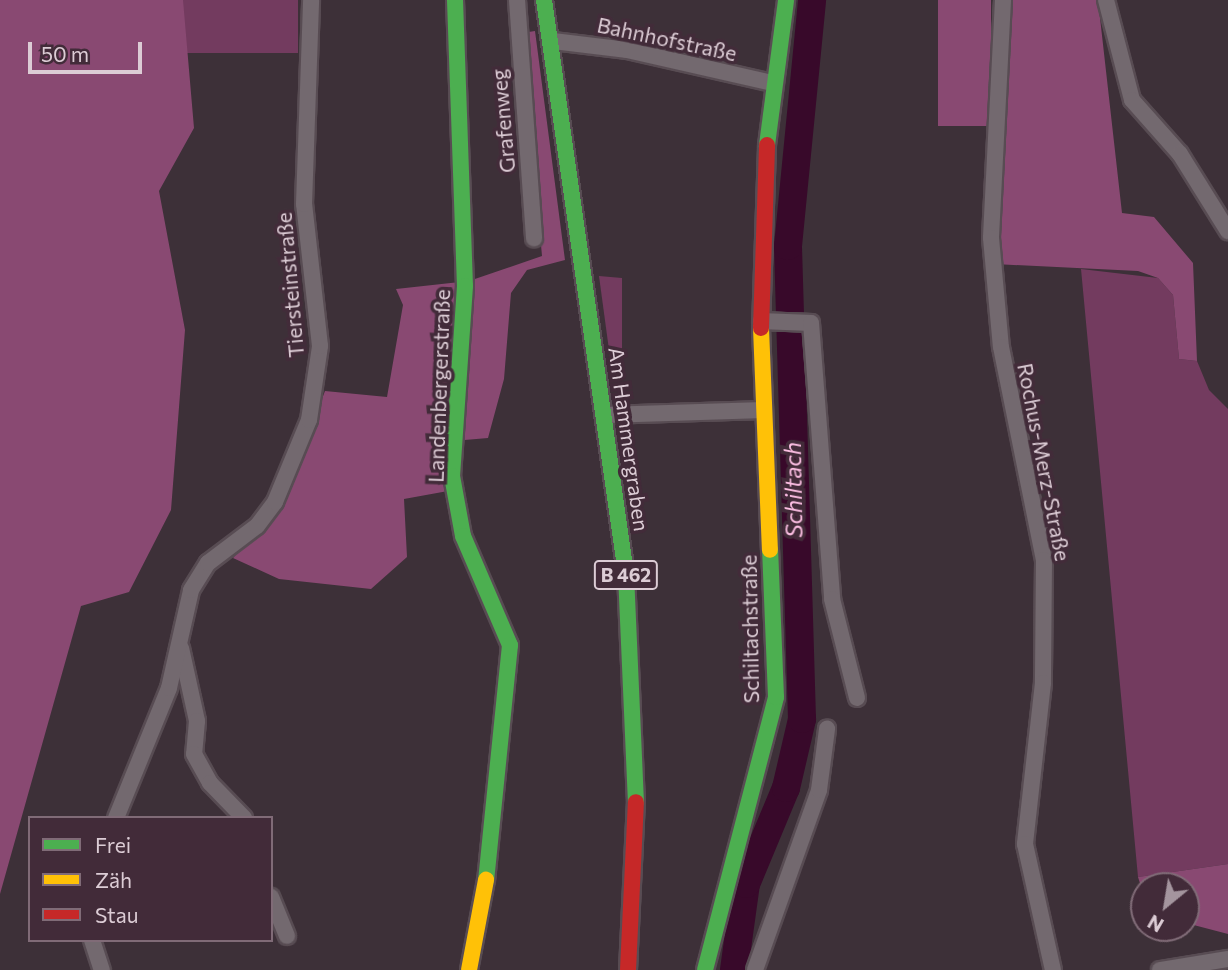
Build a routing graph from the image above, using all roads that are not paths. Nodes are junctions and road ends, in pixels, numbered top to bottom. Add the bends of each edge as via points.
1 (311, 0) edge
2 (455, 0) edge
3 (517, 0) edge
4 (544, 0) edge
5 (562, 0) edge
6 (786, 0) edge
7 (1003, 0) edge
8 (1106, 0) edge
9 (552, 41) junction
10 (772, 83) junction
11 (1228, 231) edge
12 (534, 238) dead end
13 (768, 321) junction
14 (764, 411) junction
15 (606, 415) junction
16 (181, 648) junction
17 (857, 698) dead end
18 (827, 729) dead end
19 (117, 816) edge
20 (242, 816) edge
21 (273, 902) edge
22 (286, 936) dead end
23 (93, 942) edge
24 (1228, 958) edge
25 (102, 970) edge
26 (469, 970) edge
27 (628, 970) edge
28 (705, 970) edge
29 (755, 970) edge
30 (1053, 970) edge
31 (1160, 970) edge

1 - 16 street, Tiersteinstraße via 304,204 320,346 314,400 275,502 257,526 208,563 191,590
2 - 26 street, Landenbergerstraße via 464,286 452,476 463,536 510,645 483,912
3 - 12 street, Grafenweg
4 - 9 street, B 462
5 - 9 street, B 462
6 - 10 street, Schiltachstraße
7 - 30 street, Rochus-Merz-Straße via 991,238 1001,346 1044,560 1043,683 1025,844
8 - 11 street via 1132,100 1180,155
9 - 10 street, Bahnhofstraße via 627,50
9 - 15 street, Am Hammergraben / B 462
10 - 13 street, Schiltachstraße
13 - 14 street, Schiltachstraße
13 - 17 street via 811,323 832,598
14 - 15 street
14 - 28 street, Schiltachstraße via 776,697
15 - 27 street, Am Hammergraben / B 462 via 626,574 637,771 638,855
16 - 19 street, Tiersteinstraße
16 - 20 street, Tiersteinstraße via 197,721 194,754 210,783
18 - 29 street via 819,790
21 - 22 street
23 - 25 street
24 - 31 street

